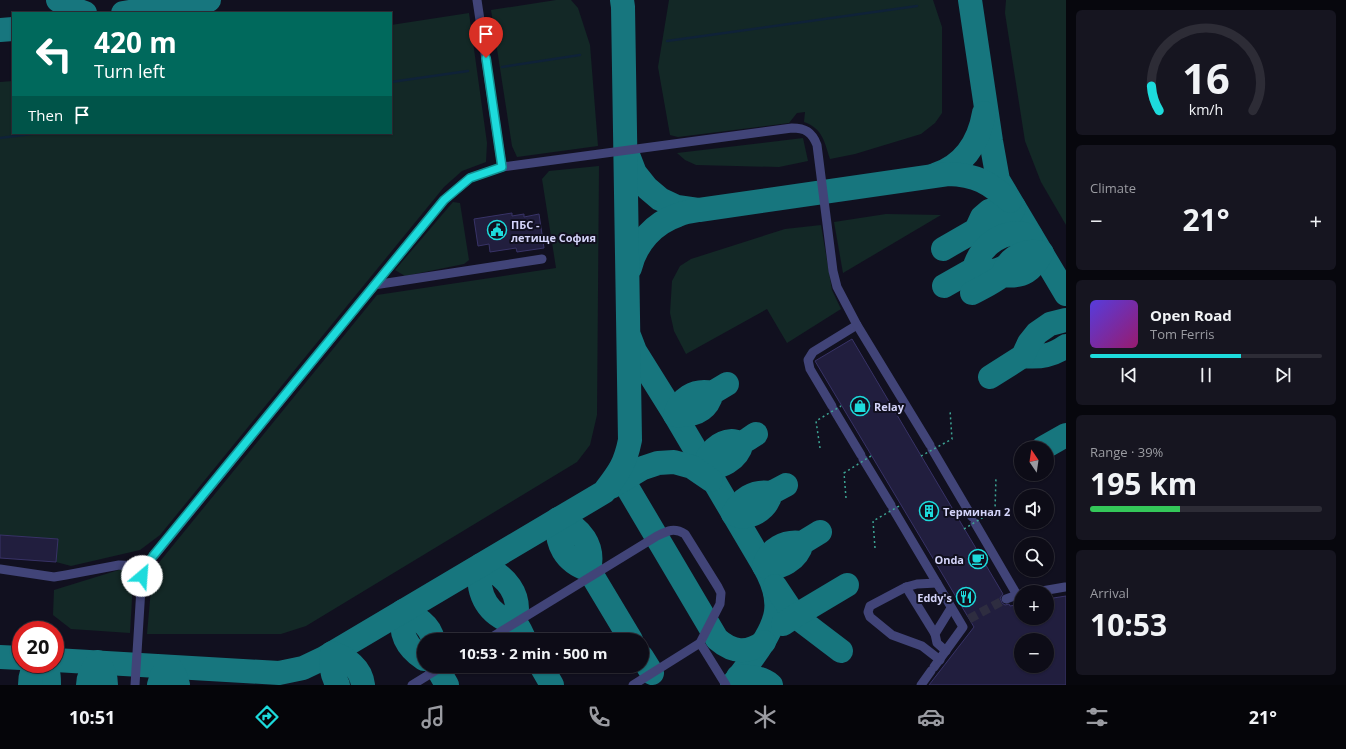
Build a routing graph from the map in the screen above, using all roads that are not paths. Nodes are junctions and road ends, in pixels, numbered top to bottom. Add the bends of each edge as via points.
1 (477, 0) edge
2 (502, 167) junction
3 (542, 259) dead end
4 (374, 285) junction
5 (857, 325) junction
6 (146, 566) junction
7 (0, 569) edge
8 (937, 583) junction
9 (1014, 586) edge
10 (906, 587) junction
11 (1065, 588) edge
12 (1054, 590) edge
13 (1014, 596) edge
14 (1006, 599) tunnel mouth
15 (952, 608) junction
16 (498, 633) edge
17 (935, 634) junction
18 (700, 643) junction
19 (946, 651) junction
20 (935, 666) junction
21 (432, 673) edge
22 (135, 685) edge
23 (412, 685) edge
24 (633, 685) edge
25 (726, 685) edge
26 (921, 685) edge

1 - 2 lane
2 - 4 lane via 470,178 444,200
2 - 5 lane via 792,128 808,131 817,145 832,271 837,287
3 - 4 lane
4 - 6 lane
5 - 8 lane via 813,352 808,360 810,369 836,407 895,506
5 - 9 lane
6 - 7 lane via 119,565 66,576
6 - 22 lane via 142,576
8 - 10 lane
8 - 15 lane
10 - 17 lane
10 - 20 lane via 870,606 868,614 892,635 922,646
11 - 12 lane
13 - 14 lane
15 - 17 lane
15 - 19 lane via 966,623
16 - 18 lane via 656,536 674,529 685,534 721,593 720,604
17 - 19 lane via 937,643
18 - 24 lane
18 - 25 lane
19 - 20 lane
20 - 26 lane
21 - 23 lane

